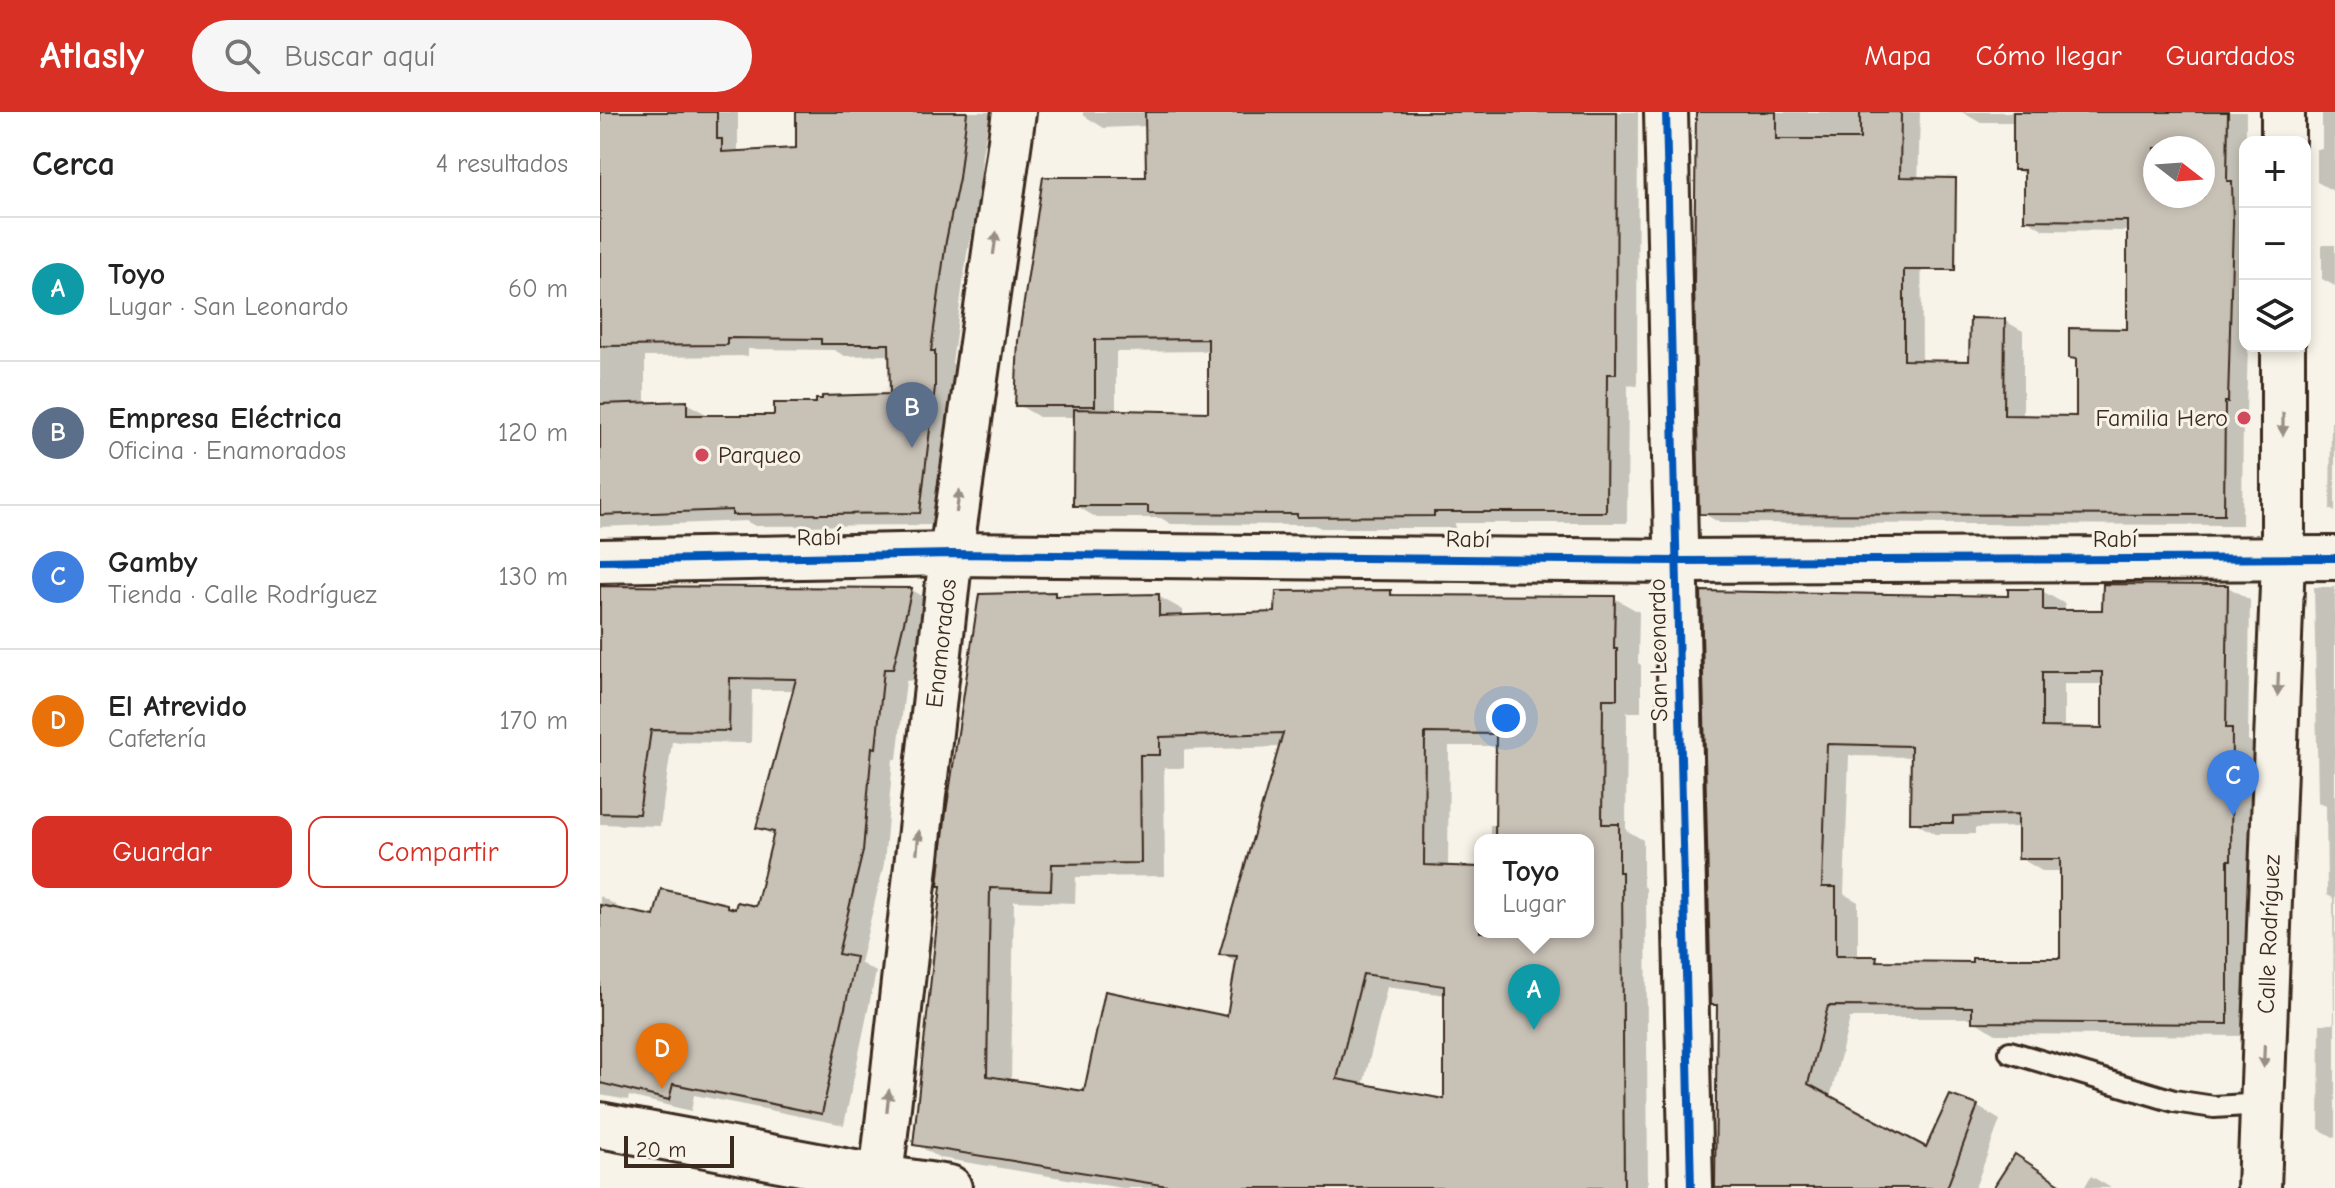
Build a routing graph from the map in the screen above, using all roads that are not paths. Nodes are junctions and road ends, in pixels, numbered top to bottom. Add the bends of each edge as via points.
1 (1014, 112) edge
2 (1666, 112) edge
3 (2283, 112) edge
4 (2283, 136) edge
5 (2283, 352) edge
6 (951, 554) junction
7 (2335, 558) edge
8 (2283, 559) junction
9 (600, 561) edge
10 (1676, 561) junction
11 (2010, 1052) dead end
12 (2263, 1104) junction
13 (600, 1125) edge
14 (881, 1178) junction
15 (949, 1188) edge
16 (1691, 1188) edge
17 (2259, 1188) edge

6 -> 1 street, Enamorados
2 - 10 street, San Leonardo
3 - 4 street
5 -> 8 street, Calle Rodríguez
6 - 9 street, Rabí
6 - 10 street, Rabí
14 -> 6 street, Enamorados
7 - 8 street, Rabí
8 - 10 street, Rabí
8 -> 12 street, Calle Rodríguez
10 - 16 street, San Leonardo
11 - 12 lane via 2174,1101 2214,1107
12 - 17 street, Calle Rodríguez
13 - 14 main road
14 - 15 main road

